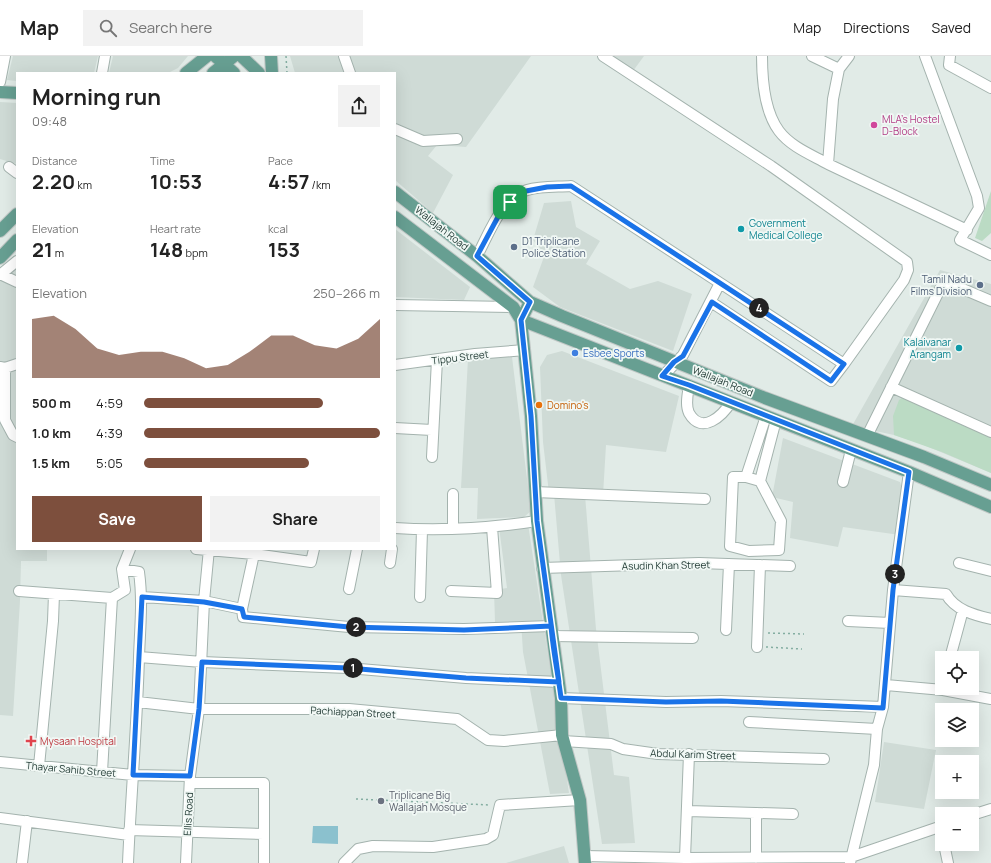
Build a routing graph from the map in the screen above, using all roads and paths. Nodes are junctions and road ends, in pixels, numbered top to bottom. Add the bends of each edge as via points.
1 (5, 56) edge
2 (105, 56) edge
3 (208, 56) edge
4 (234, 56) edge
5 (242, 56) edge
6 (270, 56) edge
7 (286, 56) edge
8 (344, 56) edge
9 (603, 56) edge
10 (762, 56) edge
11 (812, 56) edge
12 (850, 56) edge
13 (925, 56) edge
14 (950, 56) edge
15 (220, 60) edge
16 (839, 69) junction
17 (102, 72) edge
18 (188, 72) edge
19 (214, 72) edge
20 (233, 72) edge
21 (258, 72) edge
22 (272, 72) edge
23 (287, 72) edge
24 (350, 72) edge
25 (0, 82) edge
26 (991, 88) edge
27 (0, 92) edge
28 (16, 93) edge
29 (396, 129) edge
30 (456, 139) dead end
31 (828, 164) junction
32 (396, 193) edge
33 (16, 215) edge
34 (396, 218) edge
35 (967, 230) junction
36 (0, 232) edge
37 (16, 241) edge
38 (991, 255) edge
39 (477, 256) junction
40 (0, 258) edge
41 (16, 263) edge
42 (0, 274) edge
43 (16, 282) edge
44 (720, 283) junction
45 (991, 301) edge
46 (530, 302) junction
47 (712, 302) junction
48 (396, 305) edge
49 (513, 307) junction
50 (521, 320) junction
51 (525, 350) junction
52 (437, 360) junction
53 (674, 362) junction
54 (16, 364) edge
55 (396, 364) edge
56 (844, 364) junction
57 (2, 368) edge
58 (662, 376) junction
59 (689, 385) junction
60 (891, 387) junction
61 (731, 402) junction
62 (771, 418) junction
63 (396, 428) edge
64 (432, 430) junction
65 (991, 432) edge
66 (16, 436) edge
67 (867, 436) junction
68 (851, 450) junction
69 (432, 457) dead end
70 (909, 472) junction
71 (746, 477) junction
72 (760, 481) junction
73 (843, 482) dead end
74 (991, 485) edge
75 (534, 492) junction
76 (453, 494) dead end
77 (705, 499) dead end
78 (991, 507) edge
79 (537, 521) junction
80 (453, 527) junction
81 (396, 528) edge
82 (492, 528) junction
83 (422, 530) junction
84 (130, 550) edge
85 (209, 550) edge
86 (218, 550) edge
87 (314, 550) edge
88 (356, 550) edge
89 (392, 550) edge
90 (254, 554) junction
91 (390, 562) dead end
92 (959, 562) dead end
93 (729, 564) junction
94 (760, 565) junction
95 (790, 566) dead end
96 (542, 568) junction
97 (122, 569) junction
98 (991, 571) edge
99 (349, 589) dead end
100 (893, 590) junction
101 (19, 591) dead end
102 (451, 591) dead end
103 (54, 594) junction
104 (142, 597) junction
105 (112, 598) junction
106 (420, 598) dead end
107 (204, 602) junction
108 (242, 609) junction
109 (962, 610) junction
110 (991, 619) edge
111 (848, 621) dead end
112 (890, 623) junction
113 (726, 630) dead end
114 (552, 631) junction
115 (758, 633) junction
116 (804, 634) dead end
117 (693, 638) dead end
118 (757, 647) joint
119 (802, 649) dead end
120 (952, 651) edge
121 (139, 656) junction
122 (202, 662) junction
123 (559, 682) junction
124 (886, 685) junction
125 (935, 688) edge
126 (972, 695) edge
127 (561, 698) junction
128 (991, 699) edge
129 (138, 702) junction
130 (883, 708) junction
131 (199, 709) junction
132 (749, 722) dead end
133 (877, 729) junction
134 (562, 738) junction
135 (689, 754) junction
136 (824, 759) dead end
137 (0, 762) edge
138 (39, 766) junction
139 (102, 772) junction
140 (133, 775) junction
141 (190, 779) junction
142 (356, 799) dead end
143 (580, 800) junction
144 (500, 805) junction
145 (991, 809) edge
146 (688, 811) junction
147 (756, 813) junction
148 (979, 813) edge
149 (793, 814) dead end
150 (0, 818) edge
151 (27, 821) junction
152 (188, 830) junction
153 (935, 830) edge
154 (129, 832) junction
155 (264, 834) junction
156 (945, 851) edge
157 (685, 858) junction
158 (756, 858) junction
159 (584, 859) edge
160 (851, 860) edge
161 (22, 863) edge
162 (128, 863) edge
163 (186, 863) edge
164 (264, 863) edge
165 (344, 863) edge
166 (948, 863) edge

1 - 25 street
2 - 17 street
3 - 18 main road
4 - 15 main road
5 - 21 main road
6 - 22 main road
7 - 23 path
8 - 24 street
9 - 56 street via 771,166 907,262 908,270 904,280
10 - 31 street via 764,88 769,111 779,131 791,143
11 - 16 street
12 - 16 street
13 - 35 street via 977,196 979,208
14 - 26 street via 949,65
15 - 19 main road
15 - 20 main road
16 - 31 street via 832,99
27 - 28 main road
29 - 30 street via 423,141
31 - 35 street
32 - 39 main road, Wallajah Road
33 - 36 main road
34 - 49 main road, Wallajah Road
35 - 38 street via 960,240
37 - 40 main road
39 - 44 street via 499,215 510,202 526,191 571,186
39 - 46 main road, Wallajah Road
41 - 42 street
42 - 43 street
44 - 47 street
44 - 56 street
45 - 60 street via 944,281
46 - 50 main road
46 - 53 main road, Wallajah Road
47 - 53 street via 683,356
47 - 56 street via 831,381
48 - 49 street
49 - 50 main road, Wallajah Road
50 - 51 main road
50 - 58 main road, Wallajah Road
51 - 52 street, Tippu Street
51 - 75 main road
52 - 55 street, Tippu Street
52 - 64 street
53 - 58 street
53 - 67 main road, Wallajah Road
54 - 57 street
57 - 66 street via 6,420
58 - 59 main road, Wallajah Road
59 - 61 main road, Wallajah Road
59 - 61 street via 689,413 696,420 704,423 715,421
60 - 65 street
60 - 67 street
61 - 62 main road, Wallajah Road
62 - 68 main road, Wallajah Road
62 - 71 street
62 - 72 street
63 - 64 street
64 - 69 street
67 - 74 main road, Wallajah Road
68 - 70 main road, Wallajah Road
68 - 73 street
70 - 78 main road, Wallajah Road
70 - 100 street
71 - 72 street
71 - 72 street via 733,477 730,546 749,550 779,550 781,521
75 - 77 street
75 - 79 main road
76 - 80 street
79 - 82 street
79 - 96 main road
80 - 82 street
80 - 83 street
81 - 83 street
82 - 102 street via 497,593
83 - 106 street
84 - 97 street
85 - 107 street, Ellis Road
86 - 90 street
87 - 90 street via 311,562
88 - 99 street
89 - 91 street
90 - 108 street
92 - 98 street
93 - 94 street, Asudin Khan Street
93 - 96 street, Asudin Khan Street
93 - 113 street
94 - 95 street, Asudin Khan Street
94 - 115 street
96 - 114 main road
97 - 104 street via 139,572
97 - 105 street via 125,590
100 - 109 street via 946,594 951,603
100 - 112 street
101 - 103 street
103 - 105 street
103 - 138 street
104 - 107 street
104 - 121 street
105 - 139 street
107 - 108 street
107 - 122 street, Ellis Road
108 - 114 street via 244,617 349,627
109 - 110 street via 974,616
109 - 120 street
111 - 112 street
112 - 124 street
114 - 117 street
114 - 123 main road
115 - 116 path
115 - 118 street
118 - 119 path
121 - 122 street
121 - 129 street
122 - 123 street via 348,668 466,678
122 - 131 street, Ellis Road
123 - 127 main road
124 - 125 street
124 - 130 street
126 - 128 street
127 - 130 street
127 - 134 main road
129 - 131 street, Pachiappan Street
129 - 140 street
130 - 133 street
131 - 134 street, Pachiappan Street via 349,709 457,720 488,740
131 - 141 street, Ellis Road
132 - 133 street
133 - 160 street via 874,765
134 - 135 street, Abdul Karim Street via 611,744 623,749 658,754
134 - 143 main road
135 - 136 street, Abdul Karim Street
135 - 146 street
137 - 138 street, Thayar Sahib Street
138 - 139 street, Thayar Sahib Street
139 - 140 street, Thayar Sahib Street
140 - 141 street, Thayar Sahib Street
140 - 154 street
141 - 152 street, Ellis Road
141 - 155 street, Thayar Sahib Street via 264,783
142 - 144 path
143 - 144 street
143 - 159 main road
144 - 165 street via 493,835 486,839 433,847 373,846 358,849
145 - 148 street
146 - 147 street
146 - 157 street
147 - 149 street
147 - 158 street
150 - 151 street
151 - 154 street
151 - 161 street
152 - 154 street
152 - 155 street
152 - 163 street, Ellis Road
153 - 160 street
154 - 162 street
155 - 164 street
156 - 166 street
157 - 158 street
157 - 159 street
158 - 160 street

